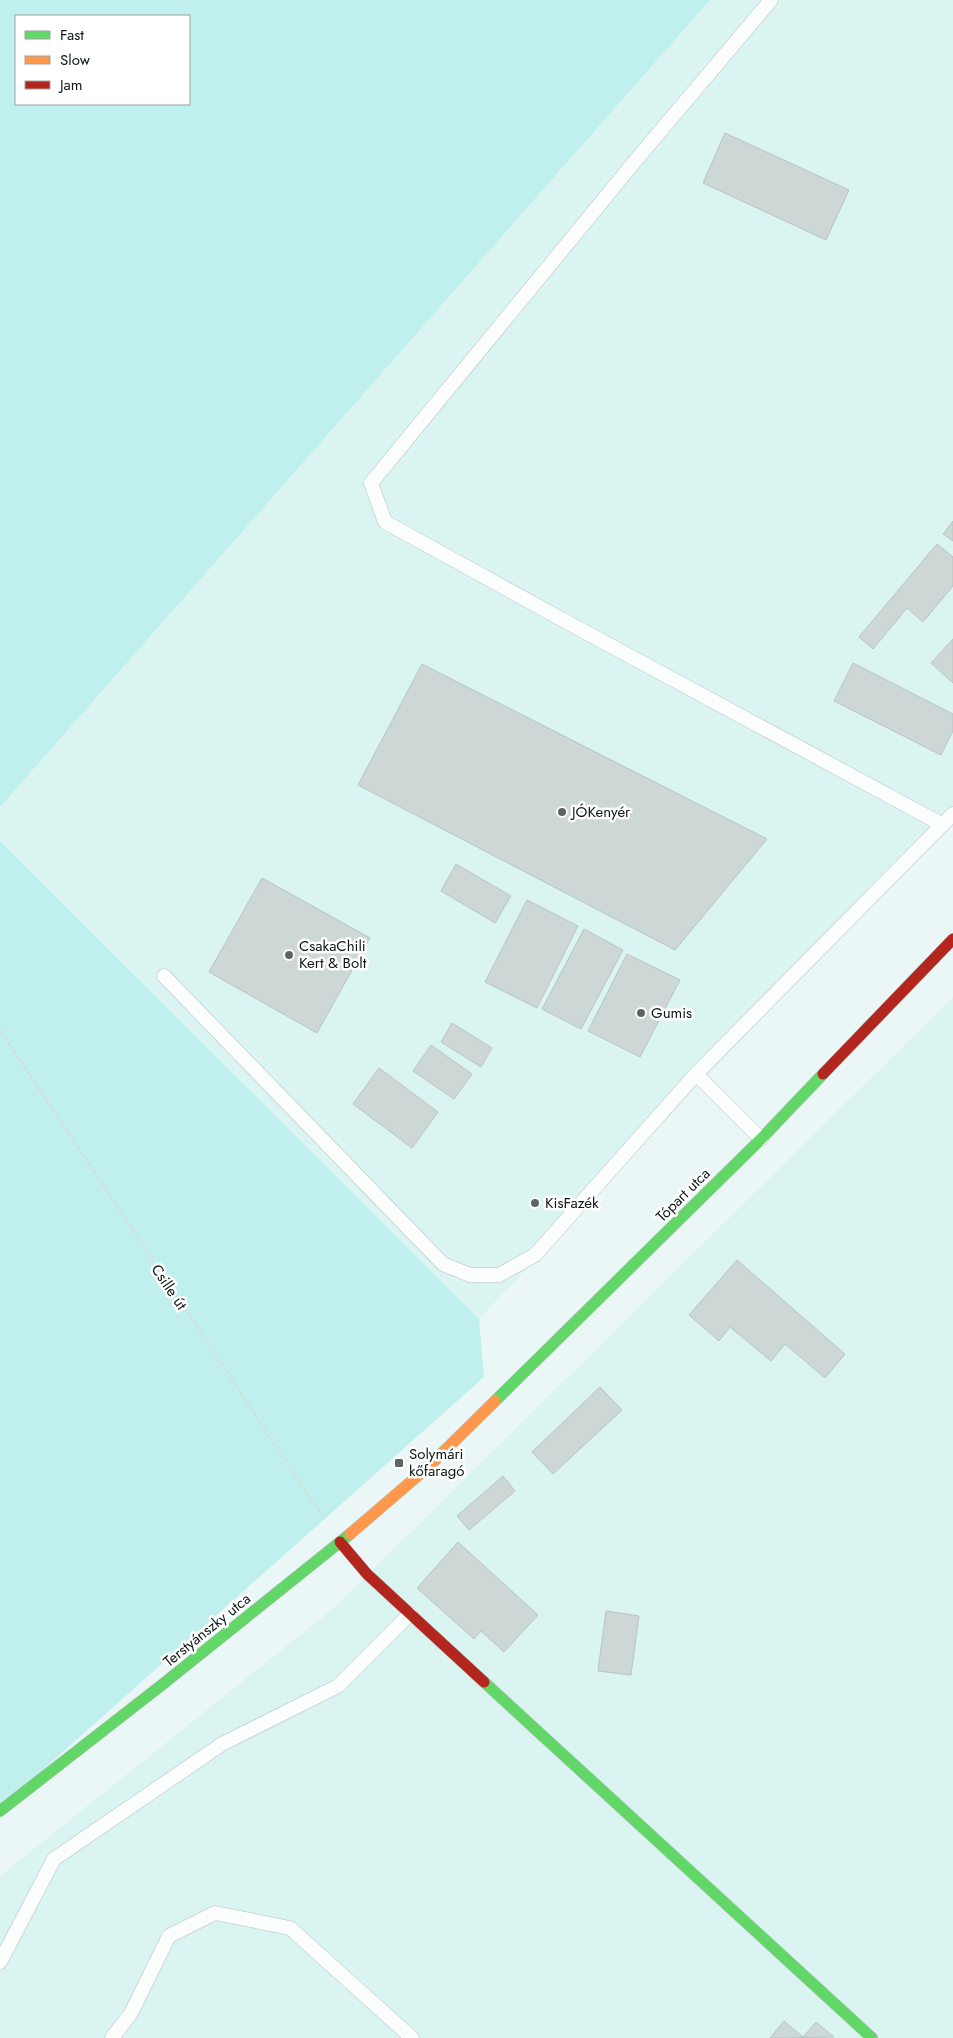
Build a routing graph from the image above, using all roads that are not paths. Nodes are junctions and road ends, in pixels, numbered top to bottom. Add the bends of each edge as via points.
1 (771, 0) edge
2 (953, 814) edge
3 (943, 825) junction
4 (953, 939) edge
5 (164, 976) dead end
6 (696, 1074) junction
7 (761, 1139) junction
8 (428, 1467) joint
9 (340, 1542) junction
10 (410, 1614) junction
11 (0, 1811) edge
12 (0, 1962) edge
13 (112, 2038) edge
14 (412, 2038) edge
15 (872, 2038) edge

1 - 3 lane via 371,483 385,522
2 - 3 lane
3 - 6 lane
4 - 7 main road, Tópart utca
5 - 6 lane via 443,1264 470,1275 499,1275 535,1256
6 - 7 lane
7 - 8 main road, Tópart utca
8 - 9 main road, Terstyánszky utca
9 - 10 main road via 367,1574
9 - 11 main road, Terstyánszky utca
10 - 12 lane via 338,1686 222,1744 54,1859
10 - 15 main road
13 - 14 lane via 131,2013 169,1936 215,1913 290,1928

